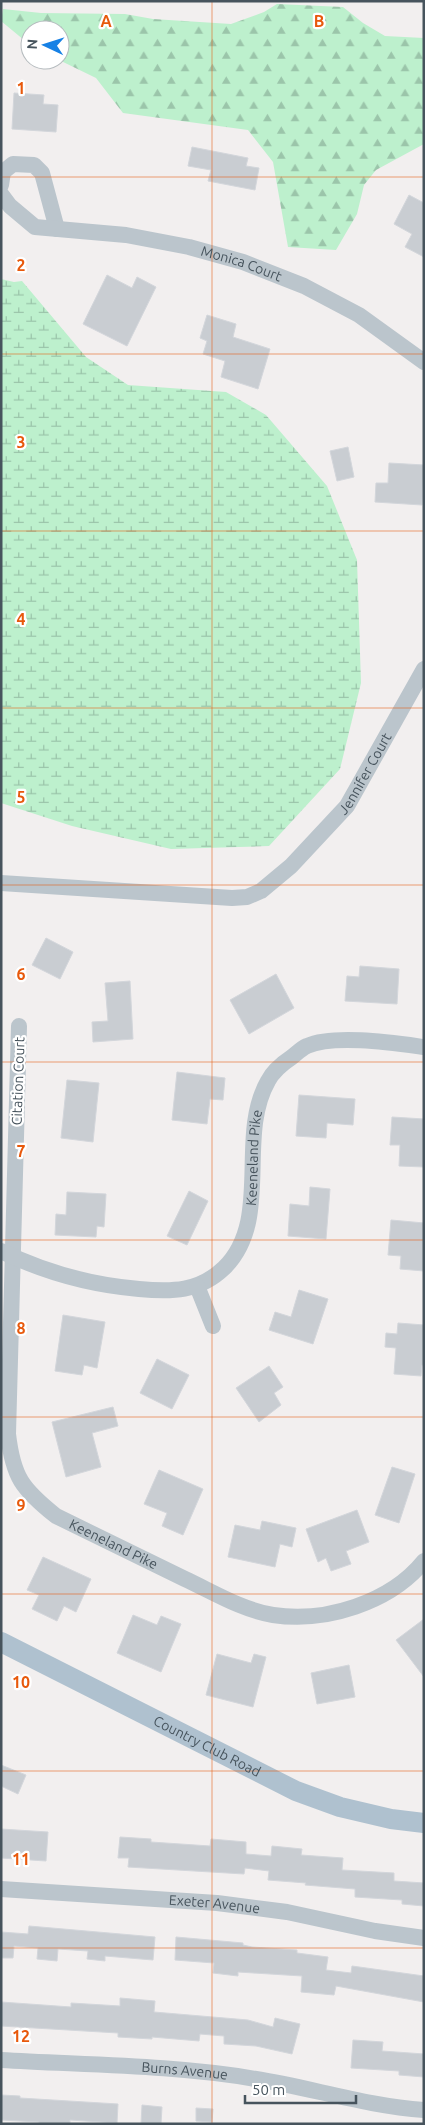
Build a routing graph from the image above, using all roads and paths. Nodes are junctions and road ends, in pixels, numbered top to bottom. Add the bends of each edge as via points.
1 (1, 185) edge
2 (1, 194) edge
3 (57, 229) junction
4 (424, 362) edge
5 (424, 669) edge
6 (1, 883) edge
7 (19, 1026) dead end
8 (424, 1047) edge
9 (7, 1254) edge
10 (197, 1286) junction
11 (213, 1326) dead end
12 (424, 1561) edge
13 (1, 1642) edge
14 (424, 1823) edge
15 (1, 1889) edge
16 (424, 1938) edge
17 (1, 2060) edge
18 (424, 2110) edge

1 - 3 street via 3,172 13,164 34,165 42,173
2 - 3 street, Monica Court via 35,227
3 - 4 street, Monica Court via 126,235 190,246 243,262 304,286 359,315
5 - 6 street, Jennifer Court via 347,806 291,866 261,890 247,897 232,898
7 - 9 street, Citation Court
8 - 10 street, Keeneland Pike via 335,1040 307,1046 284,1062 268,1079 259,1100 249,1218 242,1244 212,1279
9 - 10 street, Keeneland Pike via 71,1277 115,1287 179,1290
9 - 12 street, Keeneland Pike via 11,1460 20,1482 56,1516 237,1604 273,1615 315,1616 356,1606 392,1590
10 - 11 street
13 - 14 main road, Country Club Road via 296,1791 340,1808
15 - 16 street, Exeter Avenue via 217,1903 287,1912
17 - 18 street, Burns Avenue via 208,2072

